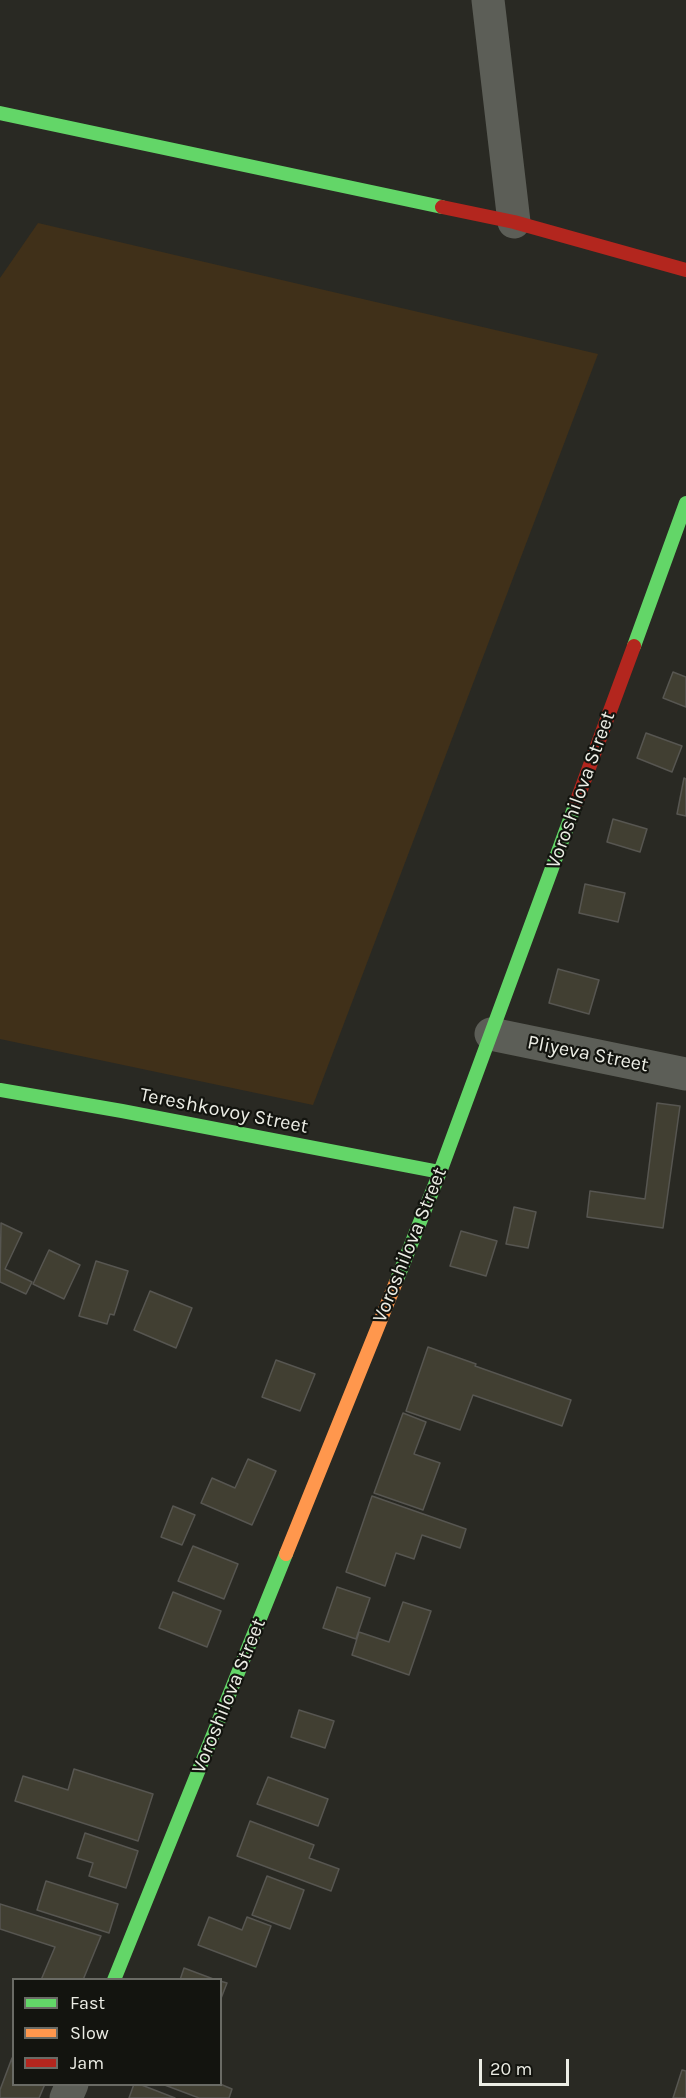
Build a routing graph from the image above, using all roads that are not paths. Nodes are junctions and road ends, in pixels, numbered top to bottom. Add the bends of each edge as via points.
1 (488, 0) edge
2 (0, 113) edge
3 (514, 222) junction
4 (686, 270) edge
5 (686, 503) edge
6 (491, 1034) junction
7 (686, 1074) edge
8 (0, 1090) edge
9 (440, 1172) junction
10 (115, 1978) edge

1 - 3 street
2 - 3 street
3 - 4 street
5 - 6 street, Voroshilova Street
6 - 7 street, Pliyeva Street
6 - 9 street, Voroshilova Street
8 - 9 street, Tereshkovoy Street
9 - 10 street, Voroshilova Street

